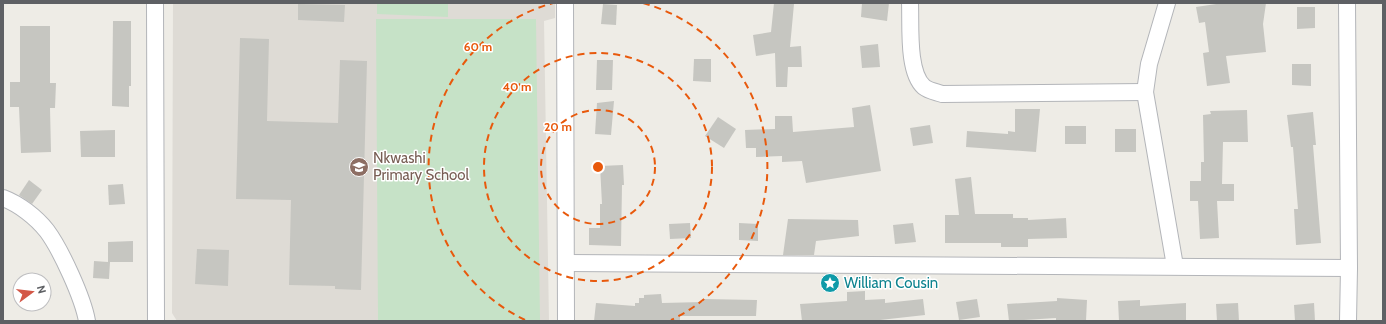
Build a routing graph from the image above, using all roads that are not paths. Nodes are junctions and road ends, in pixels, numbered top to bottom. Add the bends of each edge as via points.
1 (149, 3) edge
2 (155, 3) edge
3 (565, 3) edge
4 (910, 3) edge
5 (1167, 3) edge
6 (1347, 3) edge
7 (1145, 92) junction
8 (3, 198) edge
9 (567, 263) junction
10 (1175, 266) junction
11 (1349, 268) junction
12 (87, 321) edge
13 (156, 321) edge
14 (566, 321) edge
15 (1348, 321) edge

1 - 2 street
2 - 13 street
3 - 9 street
4 - 7 street via 913,64 917,79 926,89 942,94
5 - 7 street via 1148,64
6 - 11 street
7 - 10 street
8 - 12 street via 29,213 47,232 70,273
9 - 10 street
9 - 14 street
10 - 11 street
11 - 15 street

